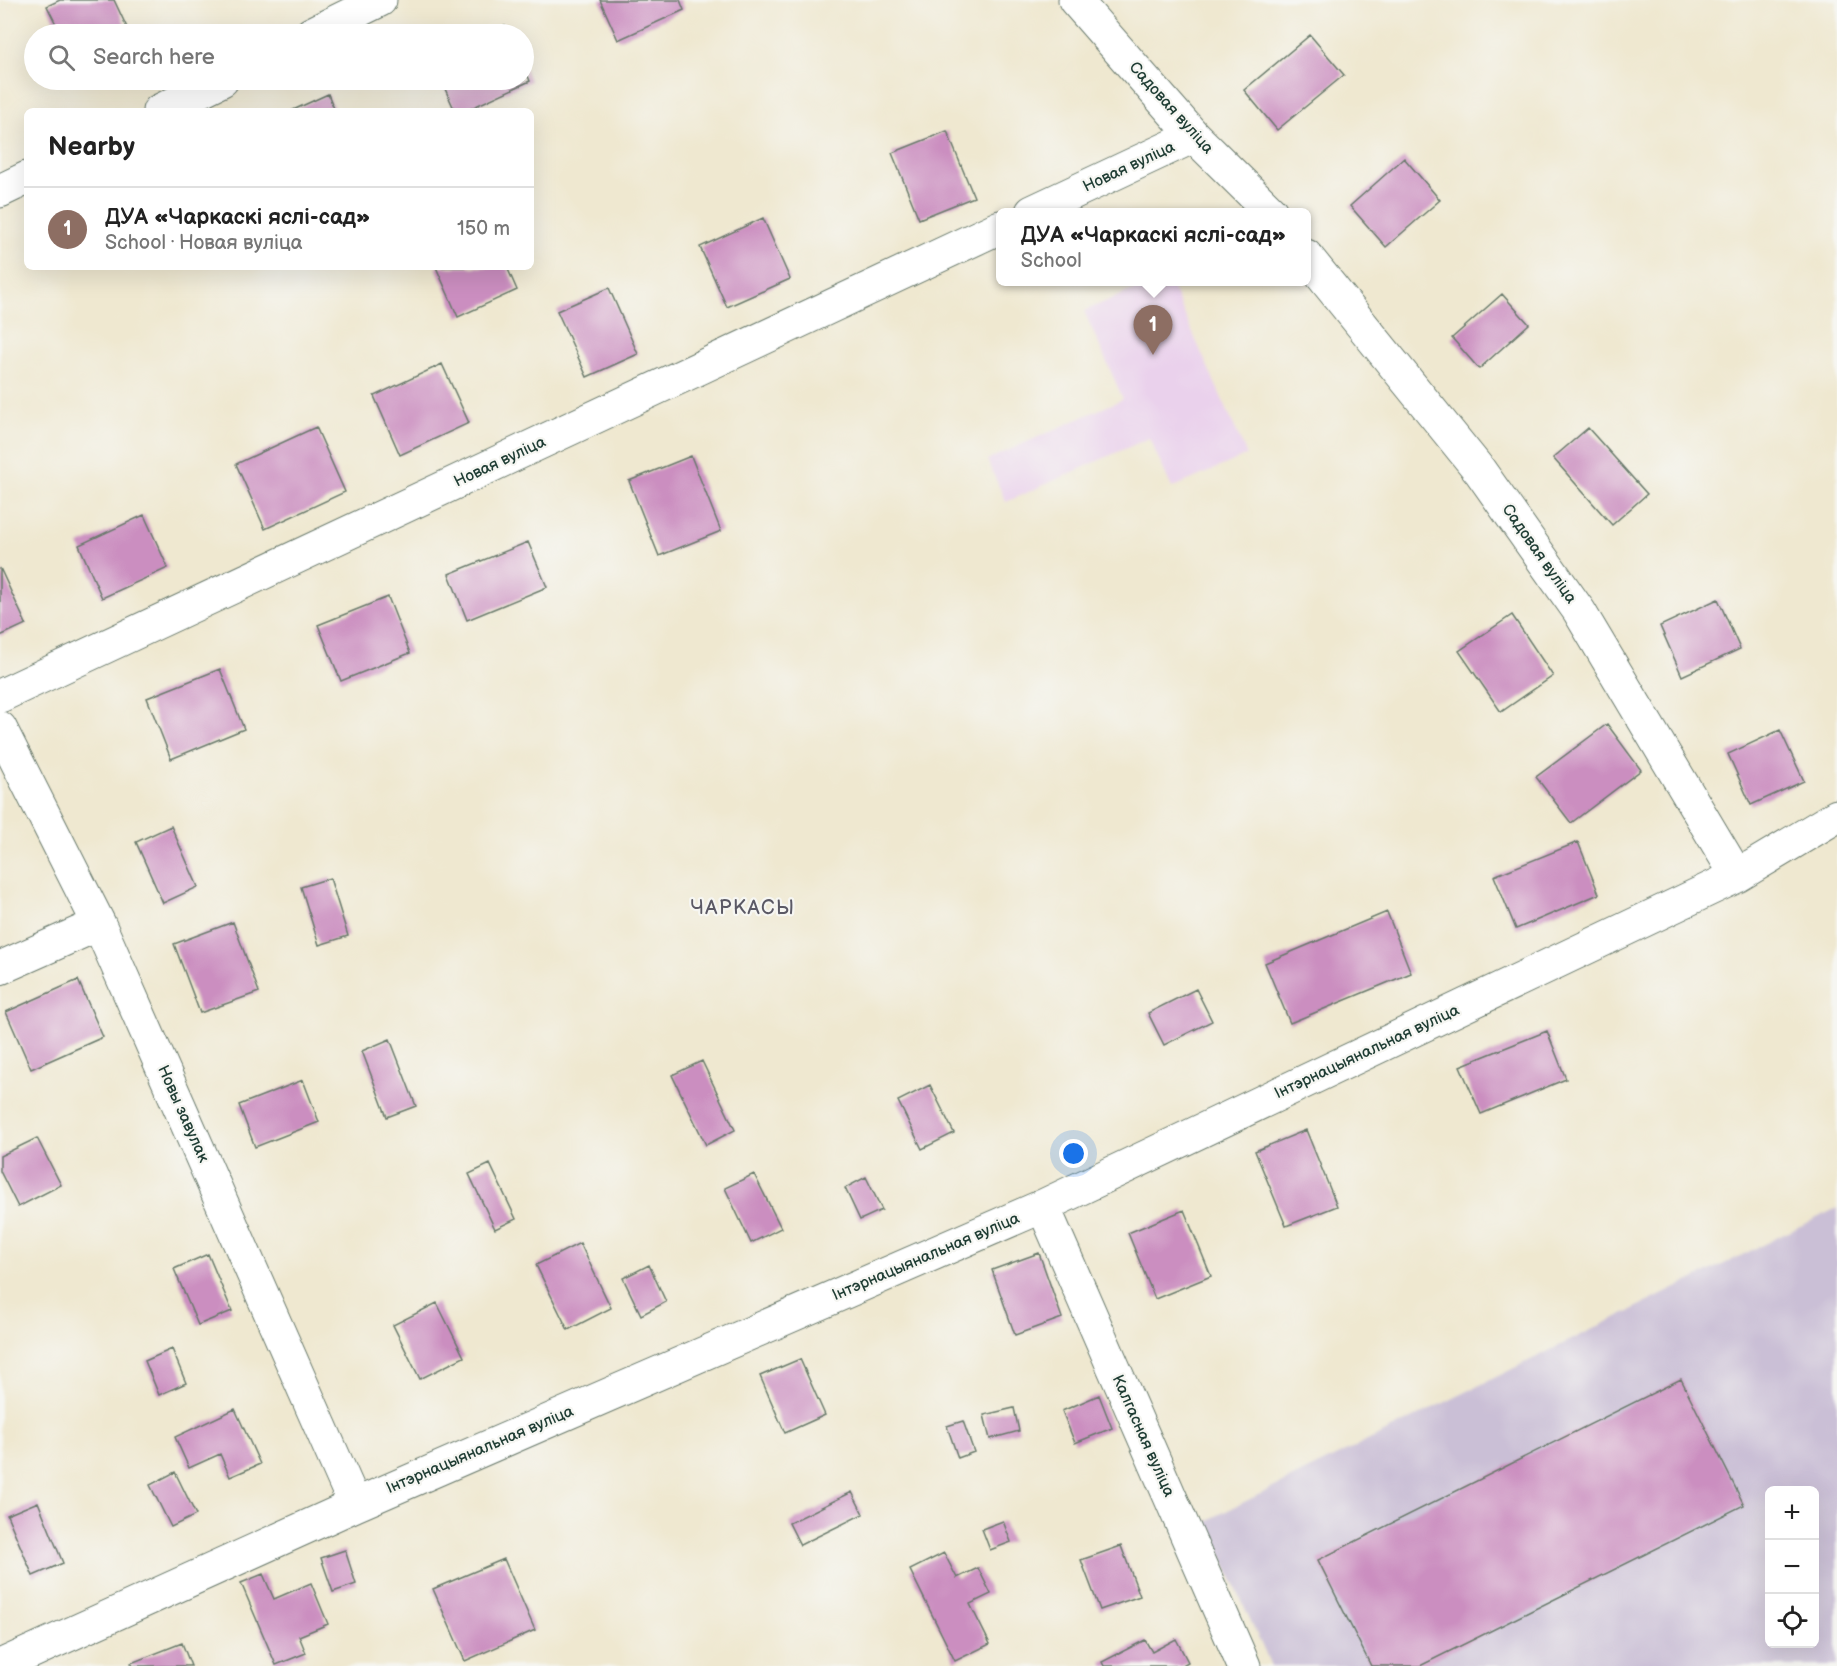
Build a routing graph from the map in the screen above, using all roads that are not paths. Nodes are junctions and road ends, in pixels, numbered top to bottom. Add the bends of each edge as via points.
1 (380, 0) edge
2 (1075, 0) edge
3 (331, 24) edge
4 (202, 90) edge
5 (165, 108) edge
6 (1194, 136) junction
7 (24, 179) edge
8 (0, 191) edge
9 (1043, 208) edge
10 (1266, 208) edge
11 (996, 229) edge
12 (1311, 262) edge
13 (0, 696) edge
14 (0, 728) edge
15 (1837, 816) edge
16 (1737, 876) junction
17 (99, 924) junction
18 (0, 968) edge
19 (1043, 1206) junction
20 (355, 1505) junction
21 (54, 1655) edge
22 (0, 1666) edge
23 (1244, 1666) edge

1 - 3 street
2 - 6 street, Садовая вуліца
4 - 5 street
6 - 9 street, Новая вуліца
6 - 10 street, Садовая вуліца
7 - 8 street
11 - 13 street, Новая вуліца
12 - 16 street, Садовая вуліца via 1480,471 1579,610
14 - 17 street, Новы завулак
15 - 16 street, Інтэрнацыянальная вуліца
16 - 19 street, Інтэрнацыянальная вуліца
17 - 18 street
17 - 20 street, Новы завулак
19 - 20 street, Інтэрнацыянальная вуліца
19 - 23 street, Калгасная вуліца
20 - 21 street, Інтэрнацыянальная вуліца
21 - 22 street, Інтэрнацыянальная вуліца

